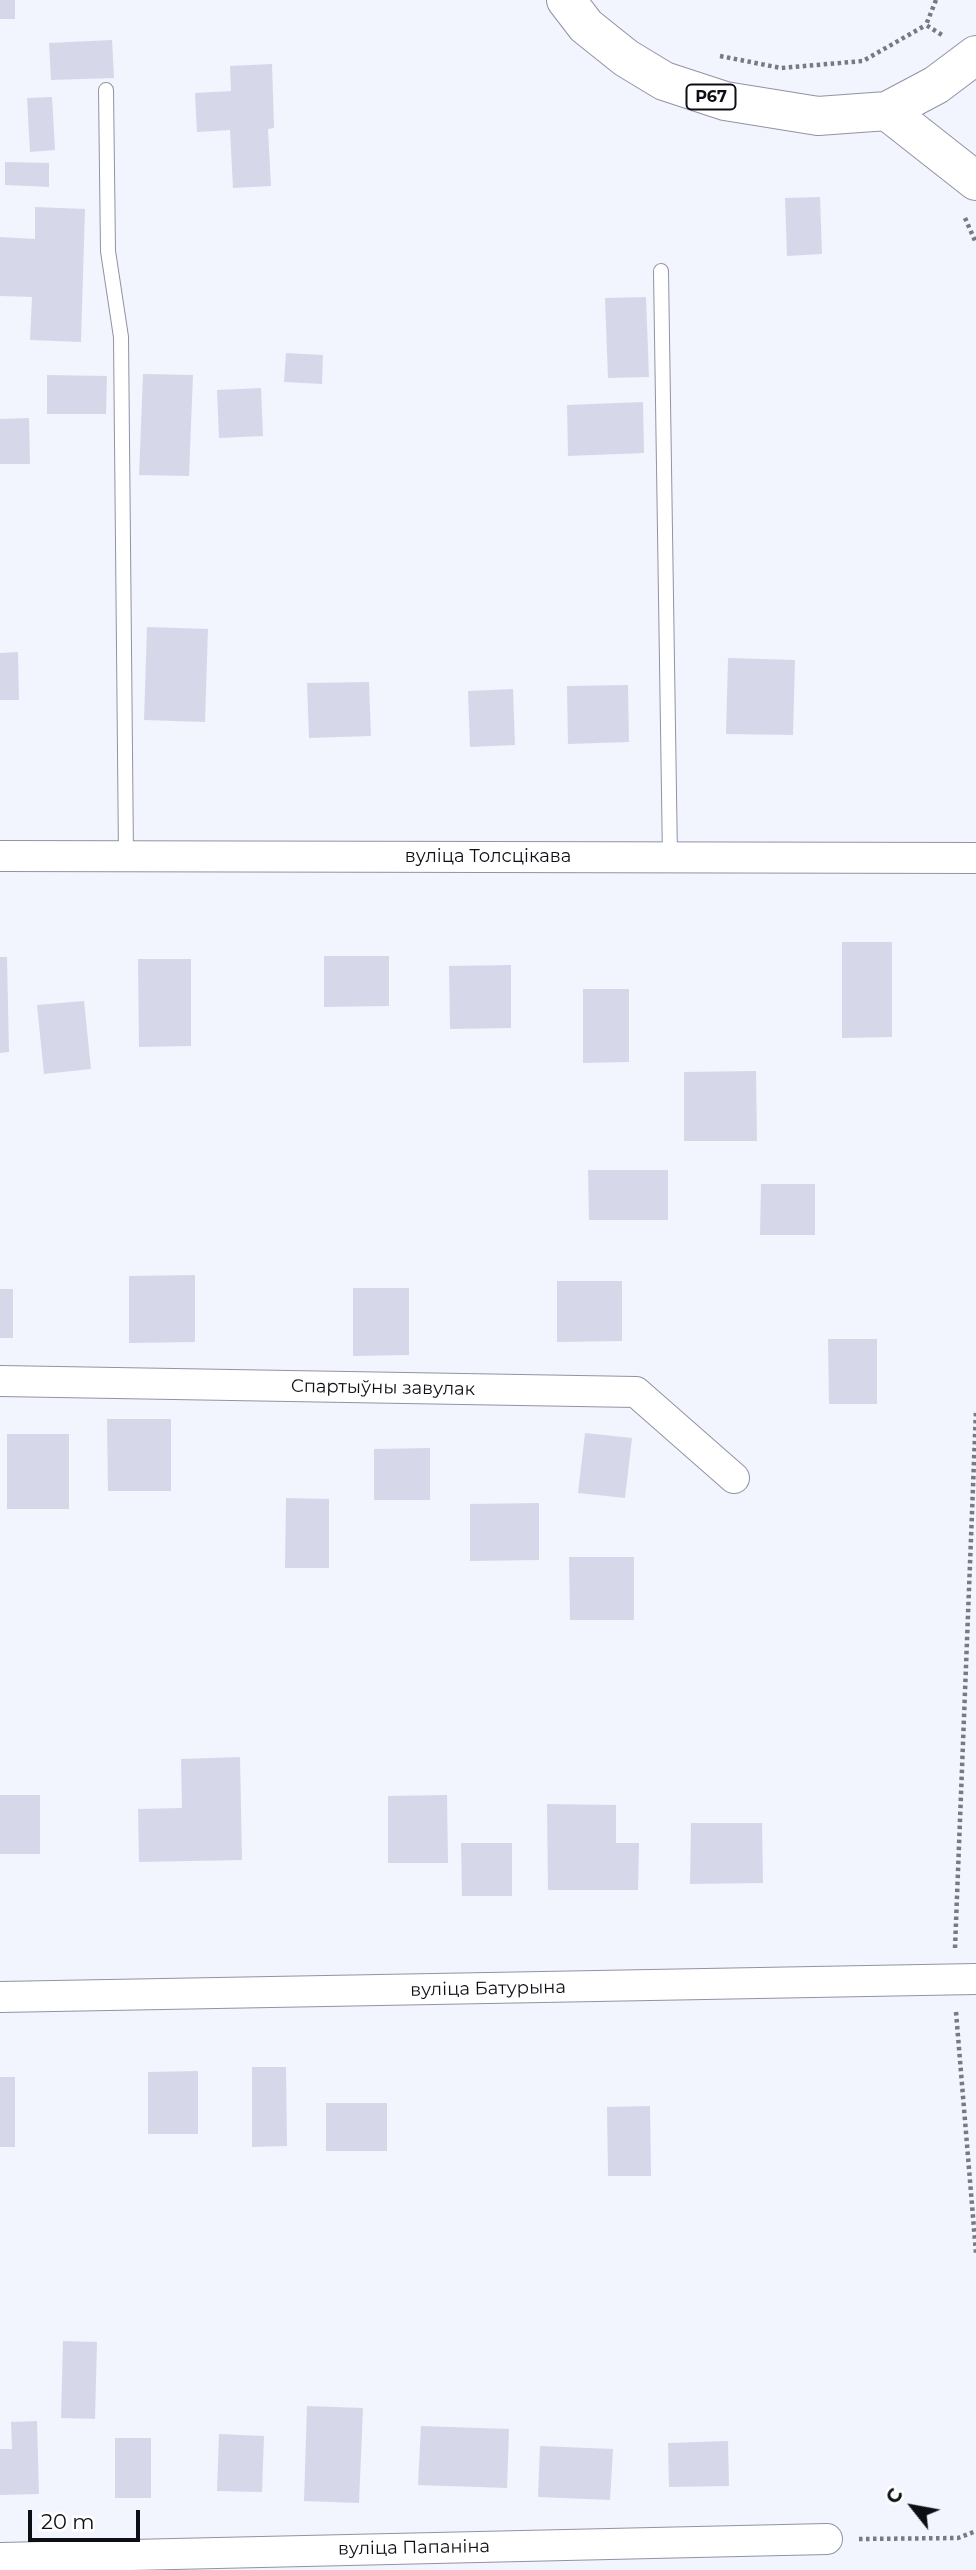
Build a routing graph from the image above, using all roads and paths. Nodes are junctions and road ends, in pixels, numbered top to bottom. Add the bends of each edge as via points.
1 (566, 0) edge
2 (926, 25) dead end
3 (713, 55) dead end
4 (976, 55) edge
5 (106, 90) dead end
6 (887, 111) junction
7 (976, 181) edge
8 (661, 271) dead end
9 (0, 856) edge
10 (126, 856) junction
11 (670, 858) junction
12 (976, 858) edge
13 (0, 1381) edge
14 (976, 1410) edge
15 (734, 1478) dead end
16 (965, 1980) edge
17 (0, 1997) edge
18 (976, 2253) edge
19 (976, 2531) edge
20 (827, 2539) joint
21 (0, 2557) edge

1 - 6 main road, Р67 via 586,26 626,58 691,91 818,116
2 - 3 path via 863,61 781,68
4 - 6 main road, Р67 via 936,85
5 - 10 lane via 108,251 121,337
6 - 7 main road
8 - 11 lane
9 - 10 street, вуліца Толсцікава
10 - 11 street, вуліца Толсцікава
11 - 12 street, вуліца Толсцікава
13 - 15 street, Спартыўны завулак via 636,1392
14 - 16 path
16 - 17 street, вуліца Батурына
16 - 18 path
19 - 20 path via 958,2538
20 - 21 street, вуліца Папаніна

